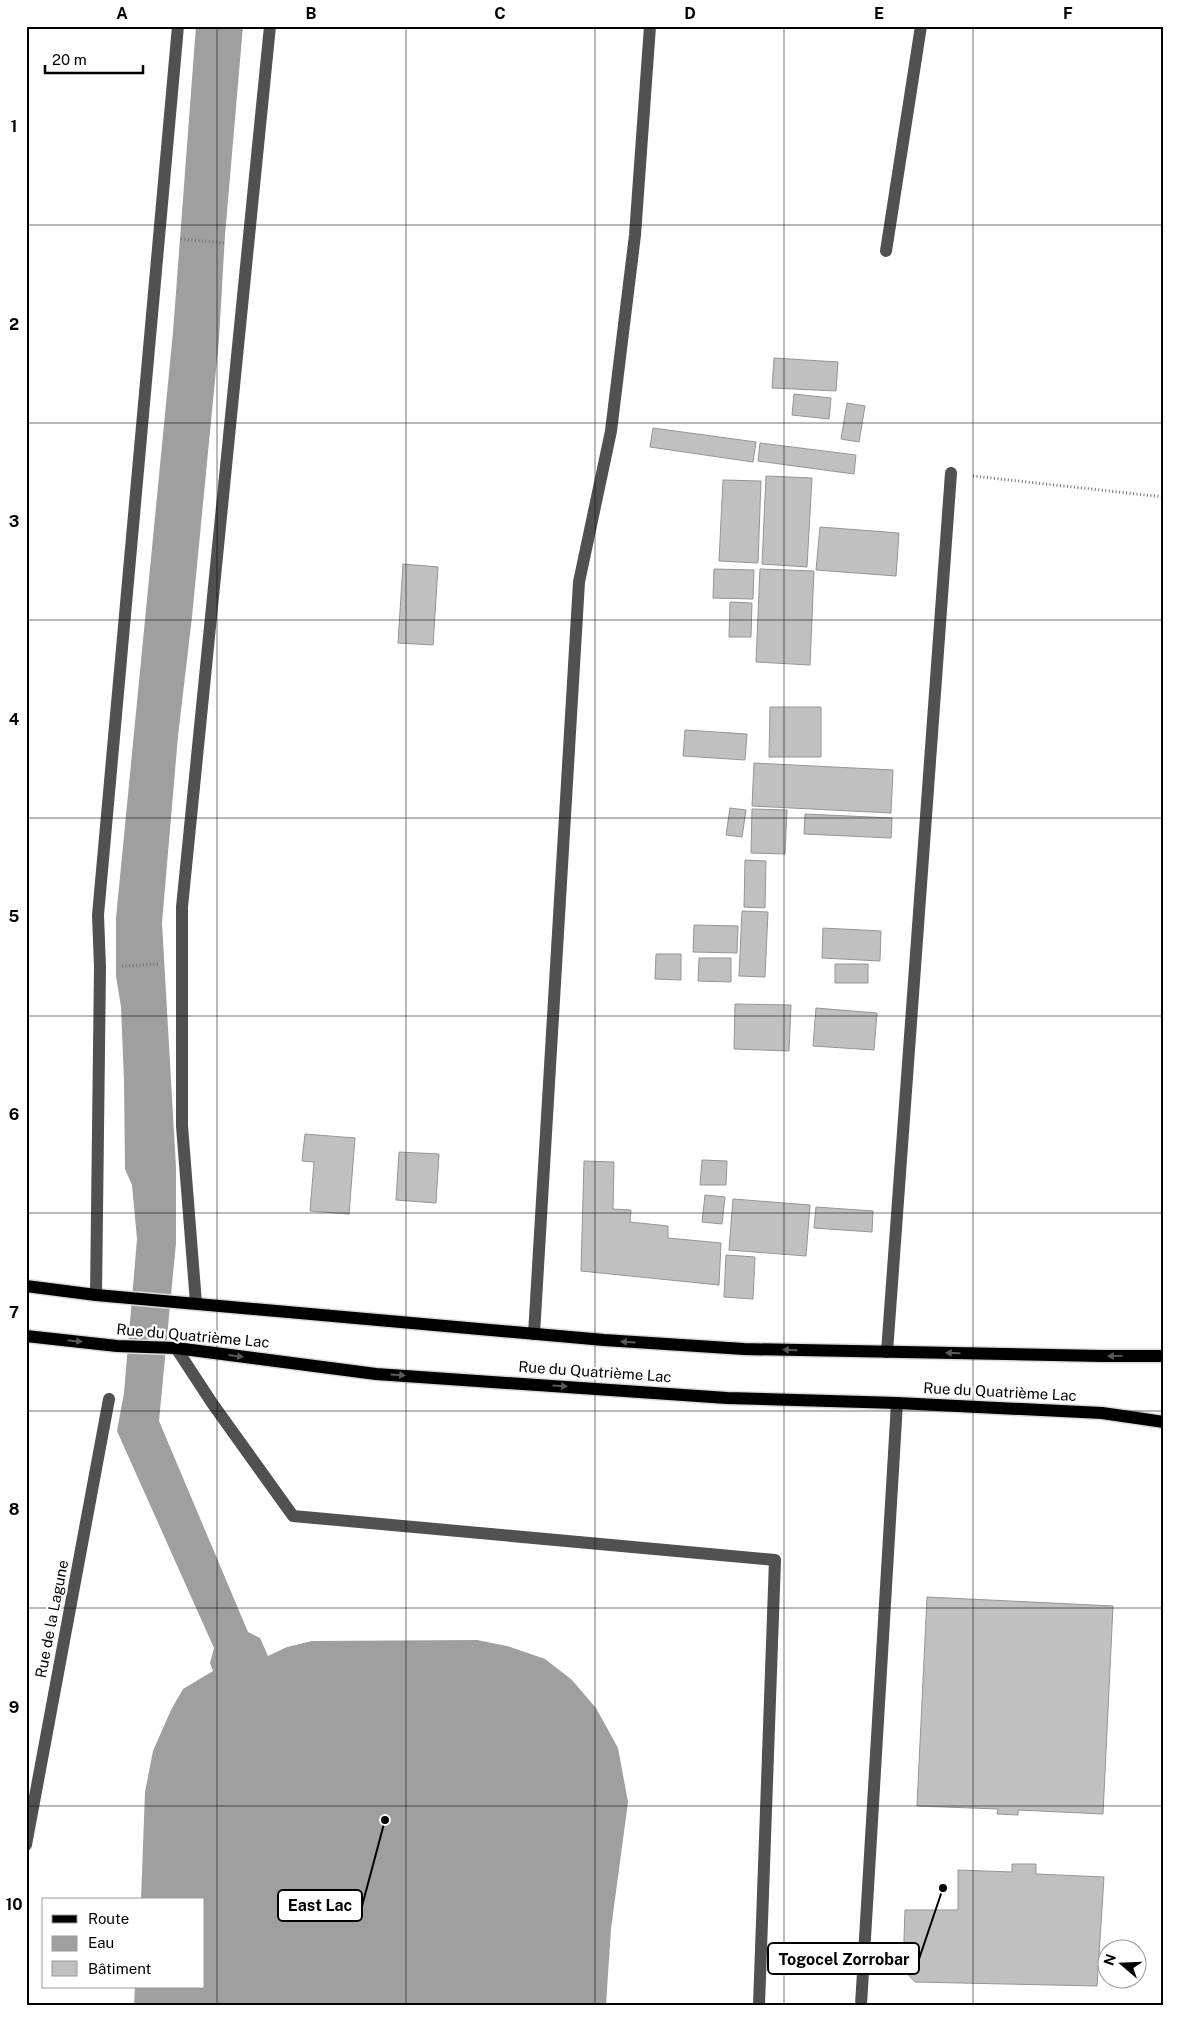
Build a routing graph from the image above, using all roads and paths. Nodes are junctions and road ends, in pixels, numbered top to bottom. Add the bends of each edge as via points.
1 (178, 26) edge
2 (270, 26) edge
3 (650, 26) edge
4 (921, 26) edge
5 (160, 237) junction
6 (248, 245) junction
7 (886, 251) dead end
8 (950, 473) joint
9 (1164, 497) edge
10 (181, 963) junction
11 (100, 967) junction
12 (26, 1286) edge
13 (96, 1295) junction
14 (196, 1303) junction
15 (534, 1334) junction
16 (26, 1336) edge
17 (176, 1348) junction
18 (887, 1352) junction
19 (1164, 1356) edge
20 (109, 1399) dead end
21 (897, 1403) junction
22 (1164, 1422) edge
23 (26, 1845) edge
24 (759, 2005) edge
25 (861, 2005) edge

1 - 5 street
2 - 6 street
3 - 15 street via 635,235 611,431 579,582
4 - 7 street
5 - 6 path
5 - 11 street via 98,915
6 - 10 street via 183,898
8 - 9 path
8 - 18 street
10 - 11 path
10 - 14 street via 182,1126
11 - 13 street
12 - 13 main road
13 - 14 main road
14 - 15 main road
18 -> 15 main road via 744,1349
16 -> 17 main road, Rue du Quatrième Lac via 117,1346
17 -> 21 main road, Rue du Quatrième Lac via 386,1374 727,1398
17 - 24 street via 293,1516 775,1560
19 -> 18 main road
20 - 23 street, Rue de la Lagune
21 - 22 main road, Rue du Quatrième Lac via 1102,1413
21 - 25 street

